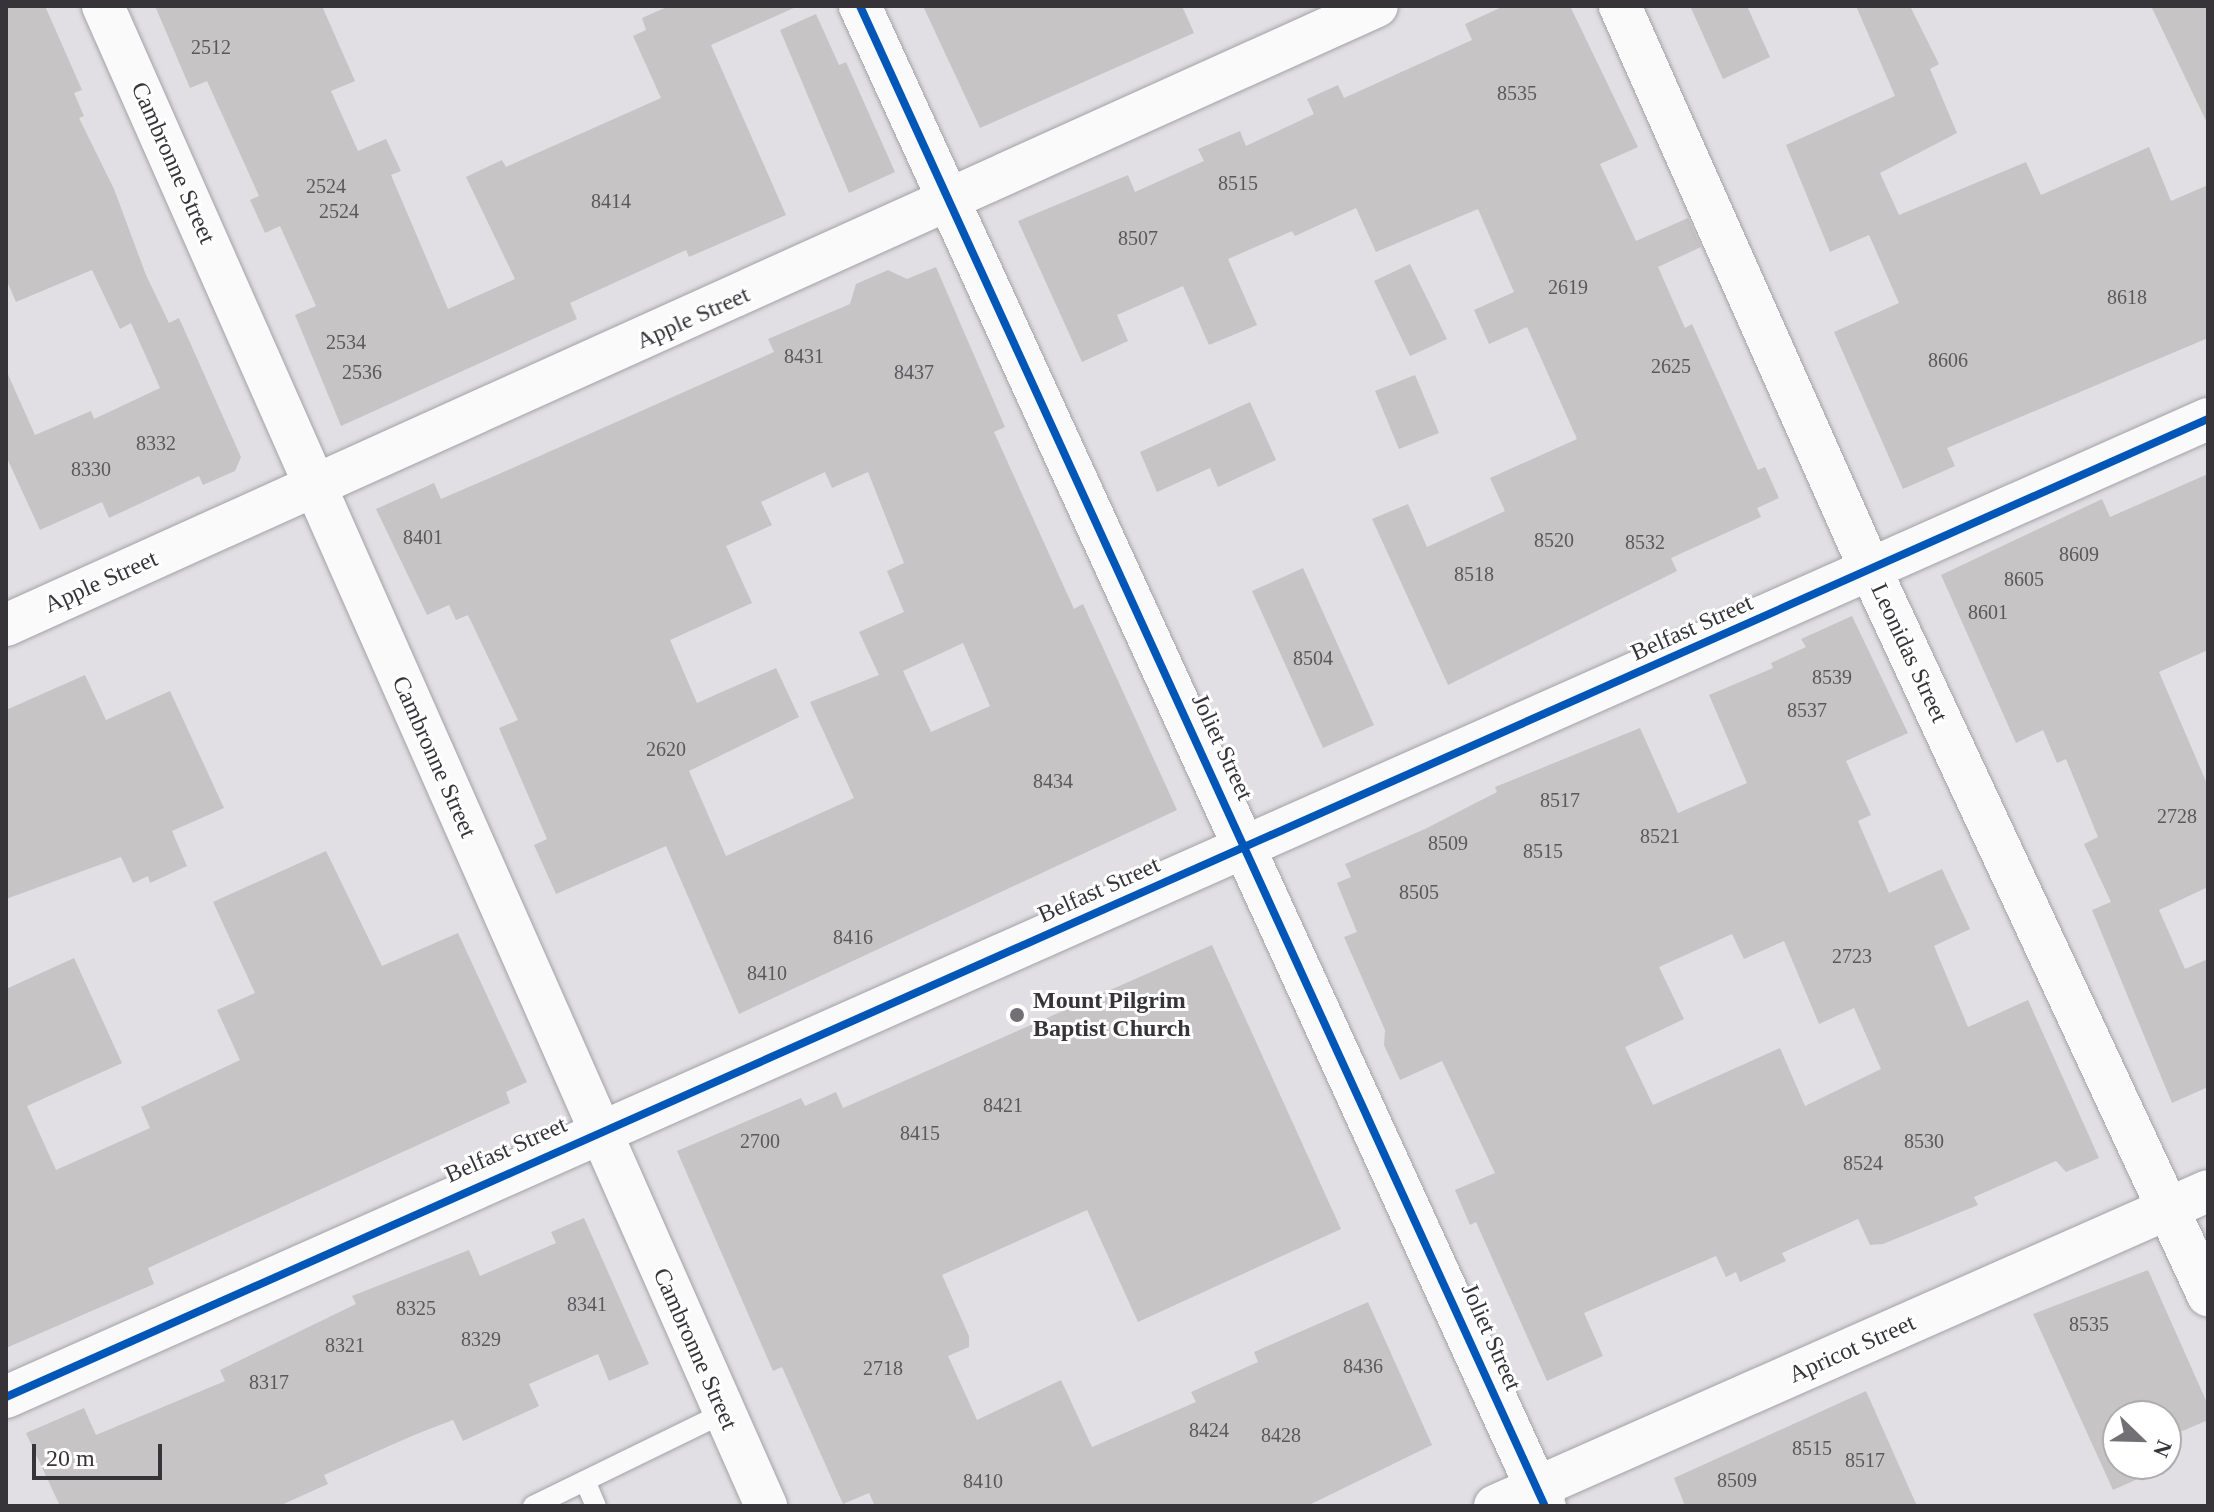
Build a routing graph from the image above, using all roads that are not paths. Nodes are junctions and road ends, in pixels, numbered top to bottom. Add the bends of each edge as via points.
1 (103, 6) edge
2 (860, 6) edge
3 (1377, 6) edge
4 (1620, 6) edge
5 (947, 205) junction
6 (2208, 419) edge
7 (315, 485) junction
8 (1871, 571) junction
9 (6, 625) edge
10 (1247, 847) junction
11 (597, 1131) junction
12 (2208, 1191) edge
13 (2170, 1209) junction
14 (2208, 1295) edge
15 (6, 1397) edge
16 (724, 1413) junction
17 (586, 1483) junction
18 (1541, 1497) edge
19 (533, 1506) edge
20 (596, 1506) edge
21 (766, 1506) edge
22 (1495, 1506) edge

1 - 7 street, Cambronne Street
2 - 5 street, Joliet Street
3 - 5 street, Apple Street
4 - 8 street, Leonidas Street
5 - 7 street, Apple Street
5 - 10 street, Joliet Street
6 - 8 street, Belfast Street
7 - 9 street, Apple Street
7 - 11 street, Cambronne Street
8 - 10 street, Belfast Street
8 - 13 street, Leonidas Street
10 - 11 street, Belfast Street
10 - 18 street, Joliet Street
11 - 15 street, Belfast Street
11 - 16 street, Cambronne Street
12 - 13 street, Apricot Street
13 - 14 street, Leonidas Street
13 - 18 street, Apricot Street
16 - 17 lane
16 - 21 street, Cambronne Street
17 - 19 lane
17 - 20 lane
18 - 22 street, Apricot Street

